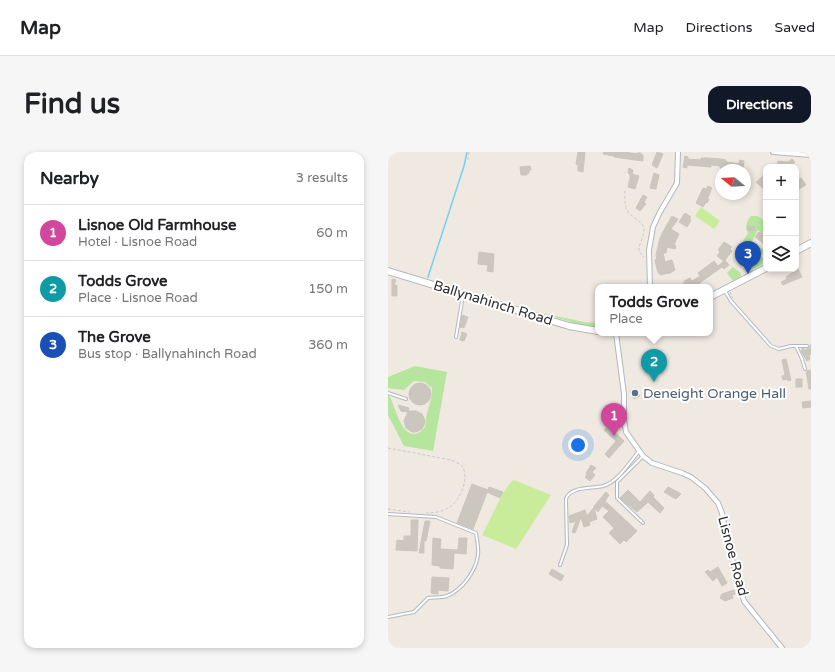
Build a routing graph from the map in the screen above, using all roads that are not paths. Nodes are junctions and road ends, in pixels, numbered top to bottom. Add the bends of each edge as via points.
1 (678, 152) edge
2 (773, 152) edge
3 (811, 155) edge
4 (811, 243) edge
5 (799, 249) edge
6 (763, 270) edge
7 (388, 271) edge
8 (650, 284) edge
9 (726, 289) junction
10 (464, 294) junction
11 (713, 296) edge
12 (595, 330) edge
13 (616, 336) edge
14 (456, 337) dead end
15 (796, 346) junction
16 (807, 346) dead end
17 (805, 369) dead end
18 (388, 393) edge
19 (406, 399) dead end
20 (639, 450) junction
21 (643, 456) junction
22 (388, 514) edge
23 (643, 523) dead end
24 (560, 565) dead end
25 (388, 617) edge
26 (782, 648) edge

1 - 8 street via 677,183 653,227 649,250
2 - 3 street
4 - 5 street
6 - 9 street
7 - 10 street, Ballynahinch Road
9 - 11 street
9 - 15 lane via 731,301 770,346 779,349
10 - 12 street, Ballynahinch Road via 569,326
10 - 14 lane
13 - 20 street, Lisnoe Road via 626,432
15 - 16 lane
15 - 17 lane
18 - 19 lane
20 - 21 street, Lisnoe Road
20 - 24 lane via 616,479 604,486 573,491 567,495 567,545
21 - 23 lane via 617,482 617,498
21 - 26 street, Lisnoe Road via 652,463 691,477 718,503 744,601
22 - 25 lane via 436,517 476,533 478,555 470,578 454,592 448,596 428,598 414,612

